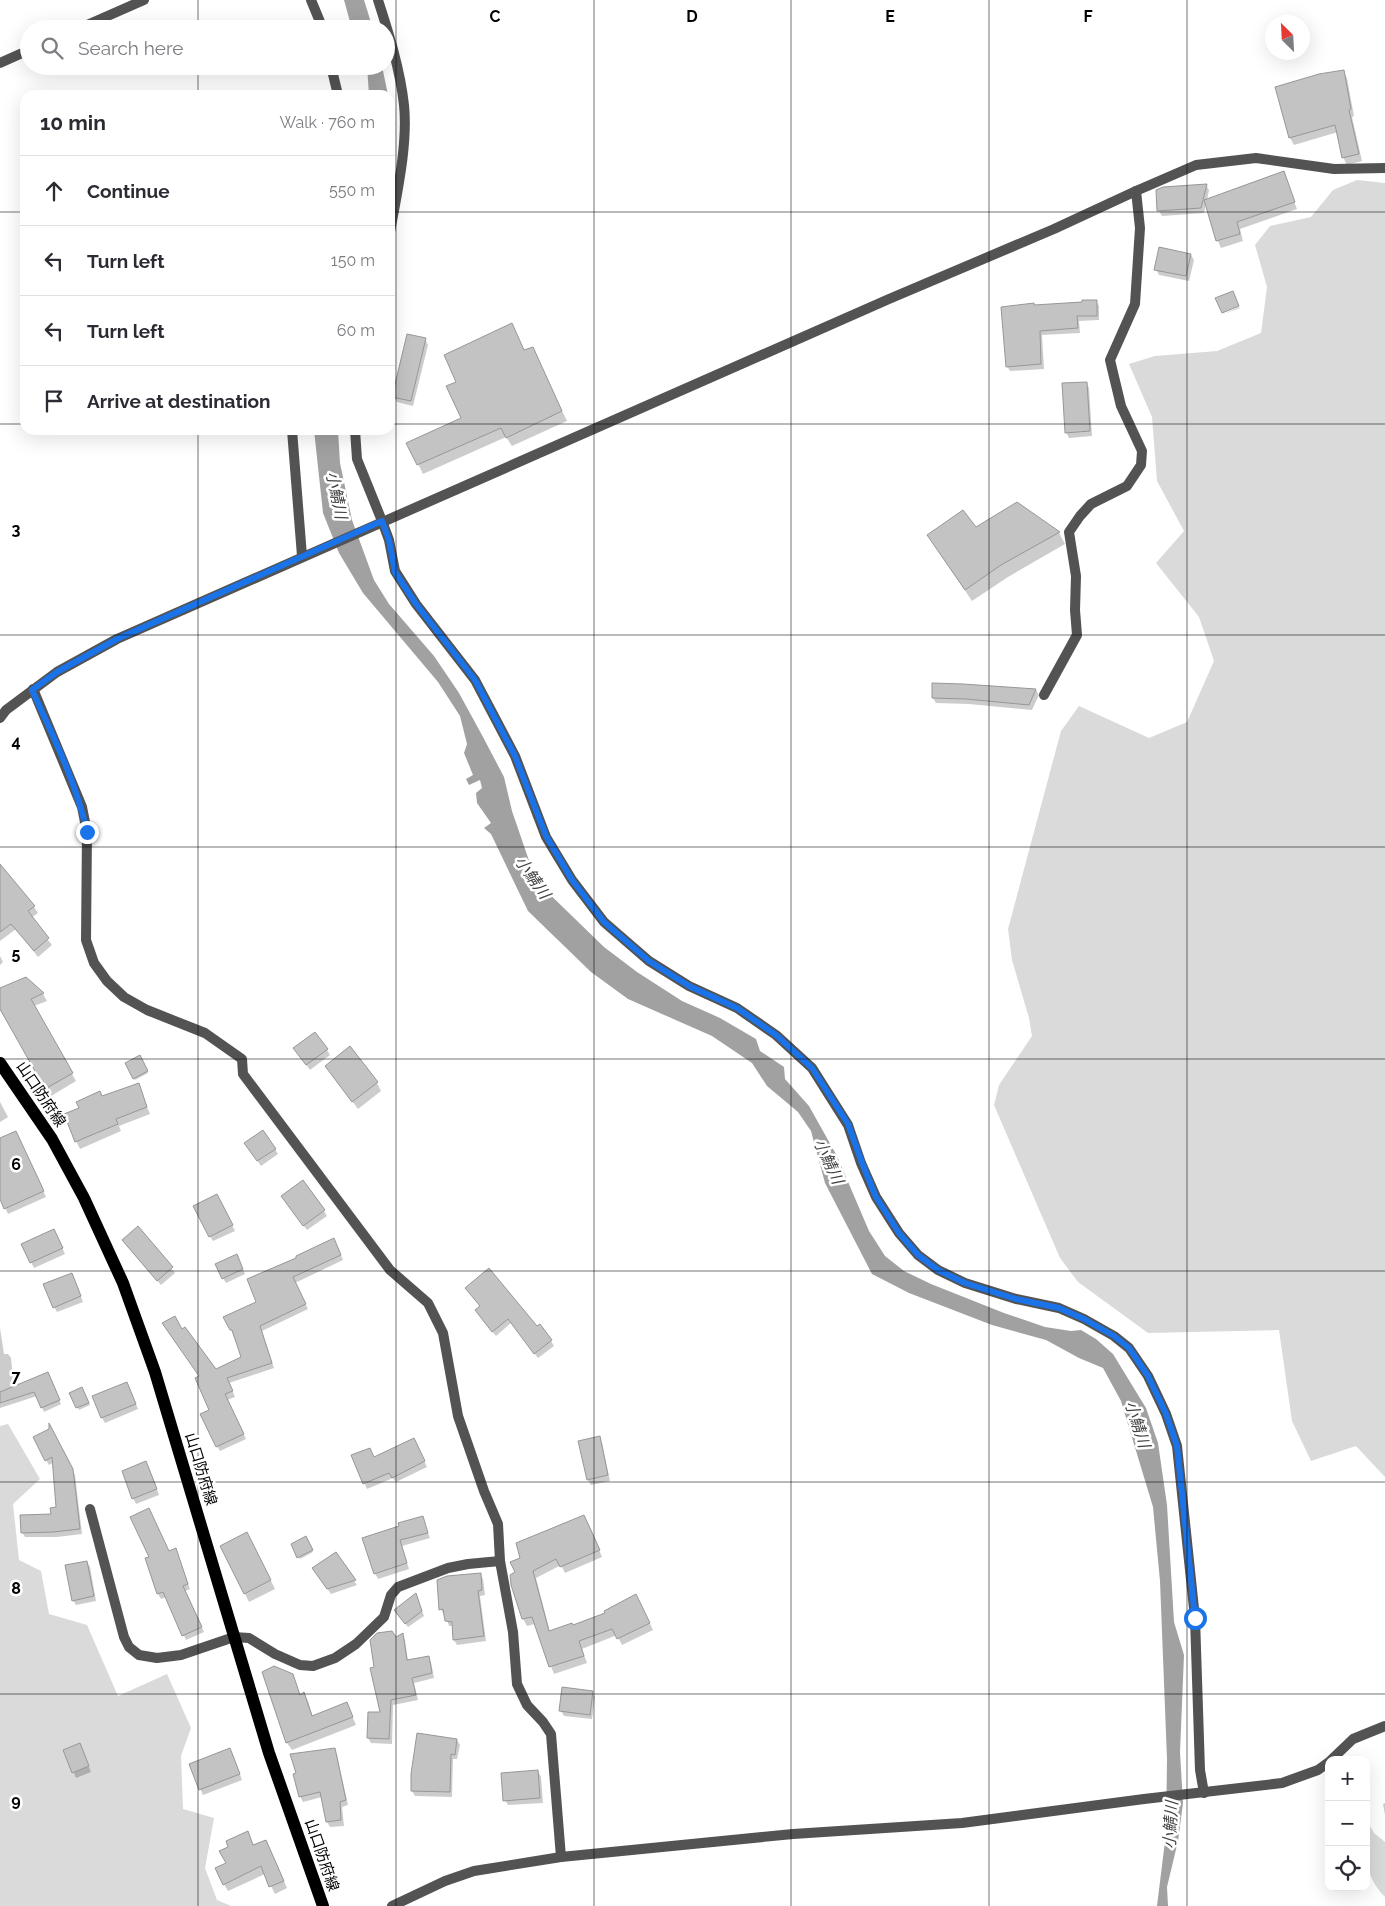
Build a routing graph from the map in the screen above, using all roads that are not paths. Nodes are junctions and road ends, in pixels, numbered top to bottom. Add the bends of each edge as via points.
1 (144, 0) edge
2 (311, 0) edge
3 (378, 0) edge
4 (98, 20) edge
5 (319, 20) edge
6 (385, 20) edge
7 (20, 54) edge
8 (395, 56) edge
9 (0, 62) edge
10 (333, 75) edge
11 (337, 90) edge
12 (1385, 168) edge
13 (1136, 191) junction
14 (395, 199) edge
15 (292, 435) edge
16 (356, 435) edge
17 (382, 521) junction
18 (302, 556) junction
19 (32, 690) junction
20 (1044, 695) dead end
21 (0, 718) edge
22 (0, 1063) edge
23 (90, 1510) dead end
24 (500, 1561) junction
25 (234, 1637) junction
26 (1385, 1726) edge
27 (1335, 1756) edge
28 (1325, 1765) edge
29 (1201, 1793) junction
30 (561, 1857) junction
31 (323, 1906) edge
32 (392, 1906) edge

1 - 4 street
2 - 5 street
3 - 6 street
7 - 9 street
8 - 14 street via 404,106 403,147
10 - 11 street
12 - 13 street via 1334,169 1256,158 1196,165
13 - 17 street
13 - 20 street via 1140,228 1135,304 1110,360 1121,406 1142,452 1141,465 1127,486 1091,504 1069,532 1076,576 1074,610 1077,635
15 - 18 street
16 - 17 street via 358,458
17 - 18 street
17 - 29 street via 395,572 475,680 515,756 546,836 572,880 604,922 649,961 689,986 737,1008 776,1035 812,1068 844,1117 876,1197 918,1255 938,1270 965,1283 1059,1308 1084,1319 1129,1348 1148,1376 1177,1446 1195,1618
18 - 19 street via 117,639 57,672
19 - 21 street
19 - 24 street via 82,807 87,832 86,940 94,963 124,997 147,1010 205,1033 242,1059 243,1074 358,1229 390,1270 428,1303 442,1333 458,1416 498,1524
22 - 25 main road, 山口防府線 via 52,1139 84,1198 123,1283 155,1372
23 - 25 street via 129,1647 139,1655 157,1658 182,1655
24 - 25 street via 448,1568 398,1587 391,1595 384,1617 356,1644 335,1658 312,1666 300,1665 275,1654 249,1638
24 - 30 street via 513,1632 517,1684 527,1705 551,1734
25 - 31 main road, 山口防府線 via 269,1753
26 - 27 street via 1353,1739
28 - 29 street via 1282,1783
29 - 30 street via 962,1823 793,1834
30 - 32 street via 474,1871

